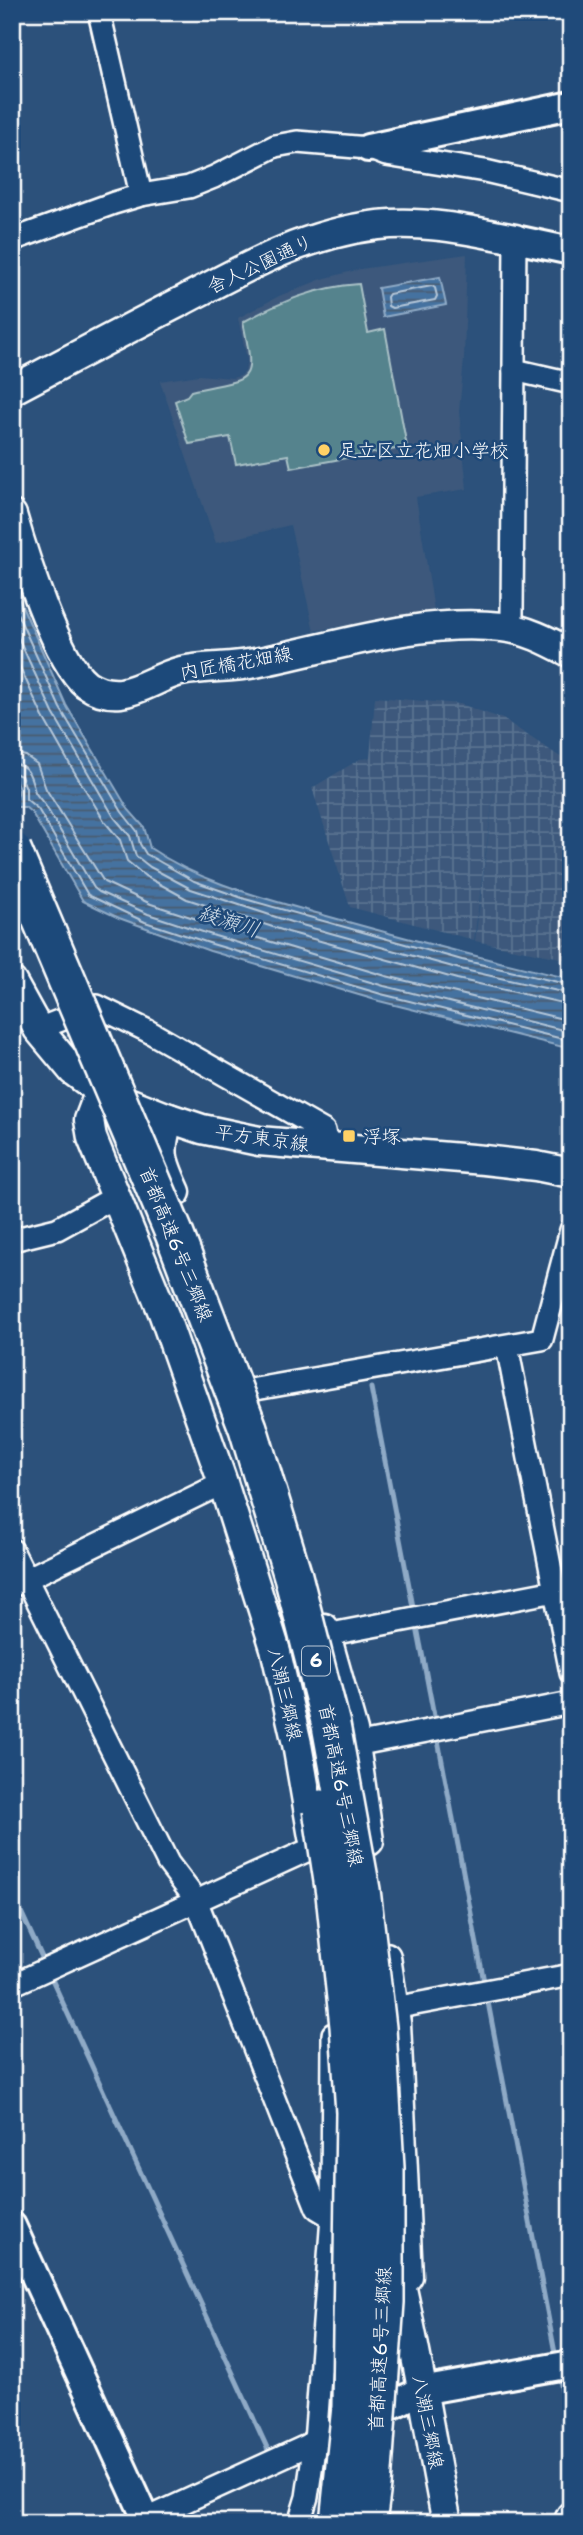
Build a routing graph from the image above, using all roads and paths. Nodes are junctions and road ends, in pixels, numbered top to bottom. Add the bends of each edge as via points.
1 (99, 12) edge
2 (571, 105) edge
3 (368, 148) junction
4 (571, 191) edge
5 (141, 195) junction
6 (515, 239) junction
7 (12, 240) edge
8 (571, 251) edge
9 (514, 370) junction
10 (571, 383) edge
11 (12, 390) edge
12 (12, 514) edge
13 (509, 628) junction
14 (571, 653) edge
15 (12, 850) edge
16 (12, 905) edge
17 (12, 982) edge
18 (38, 1029) junction
19 (100, 1091) junction
20 (169, 1118) junction
21 (327, 1147) junction
22 (571, 1173) edge
23 (117, 1196) junction
24 (571, 1230) edge
25 (12, 1240) edge
26 (197, 1247) junction
27 (216, 1297) junction
28 (163, 1315) junction
29 (507, 1346) junction
30 (250, 1390) junction
31 (223, 1483) junction
32 (12, 1550) edge
33 (19, 1583) edge
34 (563, 1590) edge
35 (327, 1637) junction
36 (275, 1648) junction
37 (571, 1673) edge
38 (571, 1703) edge
39 (355, 1745) junction
40 (315, 1847) junction
41 (196, 1900) junction
42 (571, 1975) edge
43 (12, 1985) edge
44 (394, 2008) junction
45 (334, 2011) junction
46 (355, 2112) junction
47 (331, 2217) junction
48 (12, 2226) edge
49 (398, 2311) junction
50 (571, 2364) edge
51 (421, 2391) junction
52 (315, 2442) junction
53 (571, 2516) edge
54 (144, 2521) edge
55 (299, 2523) edge
56 (319, 2523) edge
57 (339, 2523) edge
58 (367, 2523) edge
59 (383, 2523) edge
60 (447, 2523) edge
61 (568, 2523) edge

1 - 5 street
2 - 3 street
3 - 4 street
3 - 5 street via 297,142 275,146 189,187
5 - 7 street
6 - 8 street, 舎人公園通り
6 - 9 street
6 - 11 main road, 舎人公園通り via 403,224 310,239
9 - 10 street
9 - 13 street
12 - 13 main road, 内匠橋花畑線 via 32,579 70,664 87,684 103,692 133,690 180,672 253,664 339,642 412,630
13 - 14 main road, 内匠橋花畑線
15 - 49 highway, 首都高速6号三郷線 / 6, bridge via 174,1233 248,1428 314,1651 361,1890 377,2028
16 - 46 highway, 首都高速6号三郷線 / 6, bridge via 153,1245 231,1453 270,1582 323,1813
17 - 18 main road, 平方東京線
18 - 19 main road, 平方東京線 via 74,1071
18 - 21 street via 97,1006 324,1131
19 - 20 main road, 平方東京線
19 - 23 main road, 八潮三郷線 via 90,1128
19 - 26 main road via 120,1130
20 - 21 main road, 平方東京線 via 238,1137
20 - 26 main road, 八潮三郷線 via 161,1154
21 - 22 main road, 平方東京線
23 - 25 street via 57,1229
23 - 28 main road, 八潮三郷線
24 - 29 street via 542,1339
26 - 27 main road, 八潮三郷線
27 - 28 main road
27 - 30 main road, 八潮三郷線
28 - 31 main road, 八潮三郷線
29 - 30 street
29 - 34 street
30 - 35 main road, 八潮三郷線
31 - 33 street
31 - 36 main road, 八潮三郷線
32 - 33 street
33 - 41 street via 168,1863
34 - 35 street
34 - 37 street
35 - 36 street
35 - 39 main road, 八潮三郷線
36 - 40 main road, 八潮三郷線
38 - 39 street
39 - 44 main road, 八潮三郷線
40 - 41 street
40 - 45 main road, 八潮三郷線
41 - 43 street
41 - 47 street via 317,2208
42 - 44 street
44 - 49 main road, 八潮三郷線
45 - 47 street
45 - 49 main road, 八潮三郷線
46 - 56 highway, bridge via 343,2168 343,2286
46 - 57 highway, 首都高速6号三郷線 / 6, bridge via 351,2407
47 - 52 street
48 - 54 street
49 - 51 main road, 八潮三郷線
49 - 58 highway, 首都高速6号三郷線 / 6, bridge
49 - 59 highway, bridge
50 - 51 street
51 - 52 street
51 - 60 main road, 八潮三郷線
52 - 54 street
52 - 55 street
53 - 61 main road

